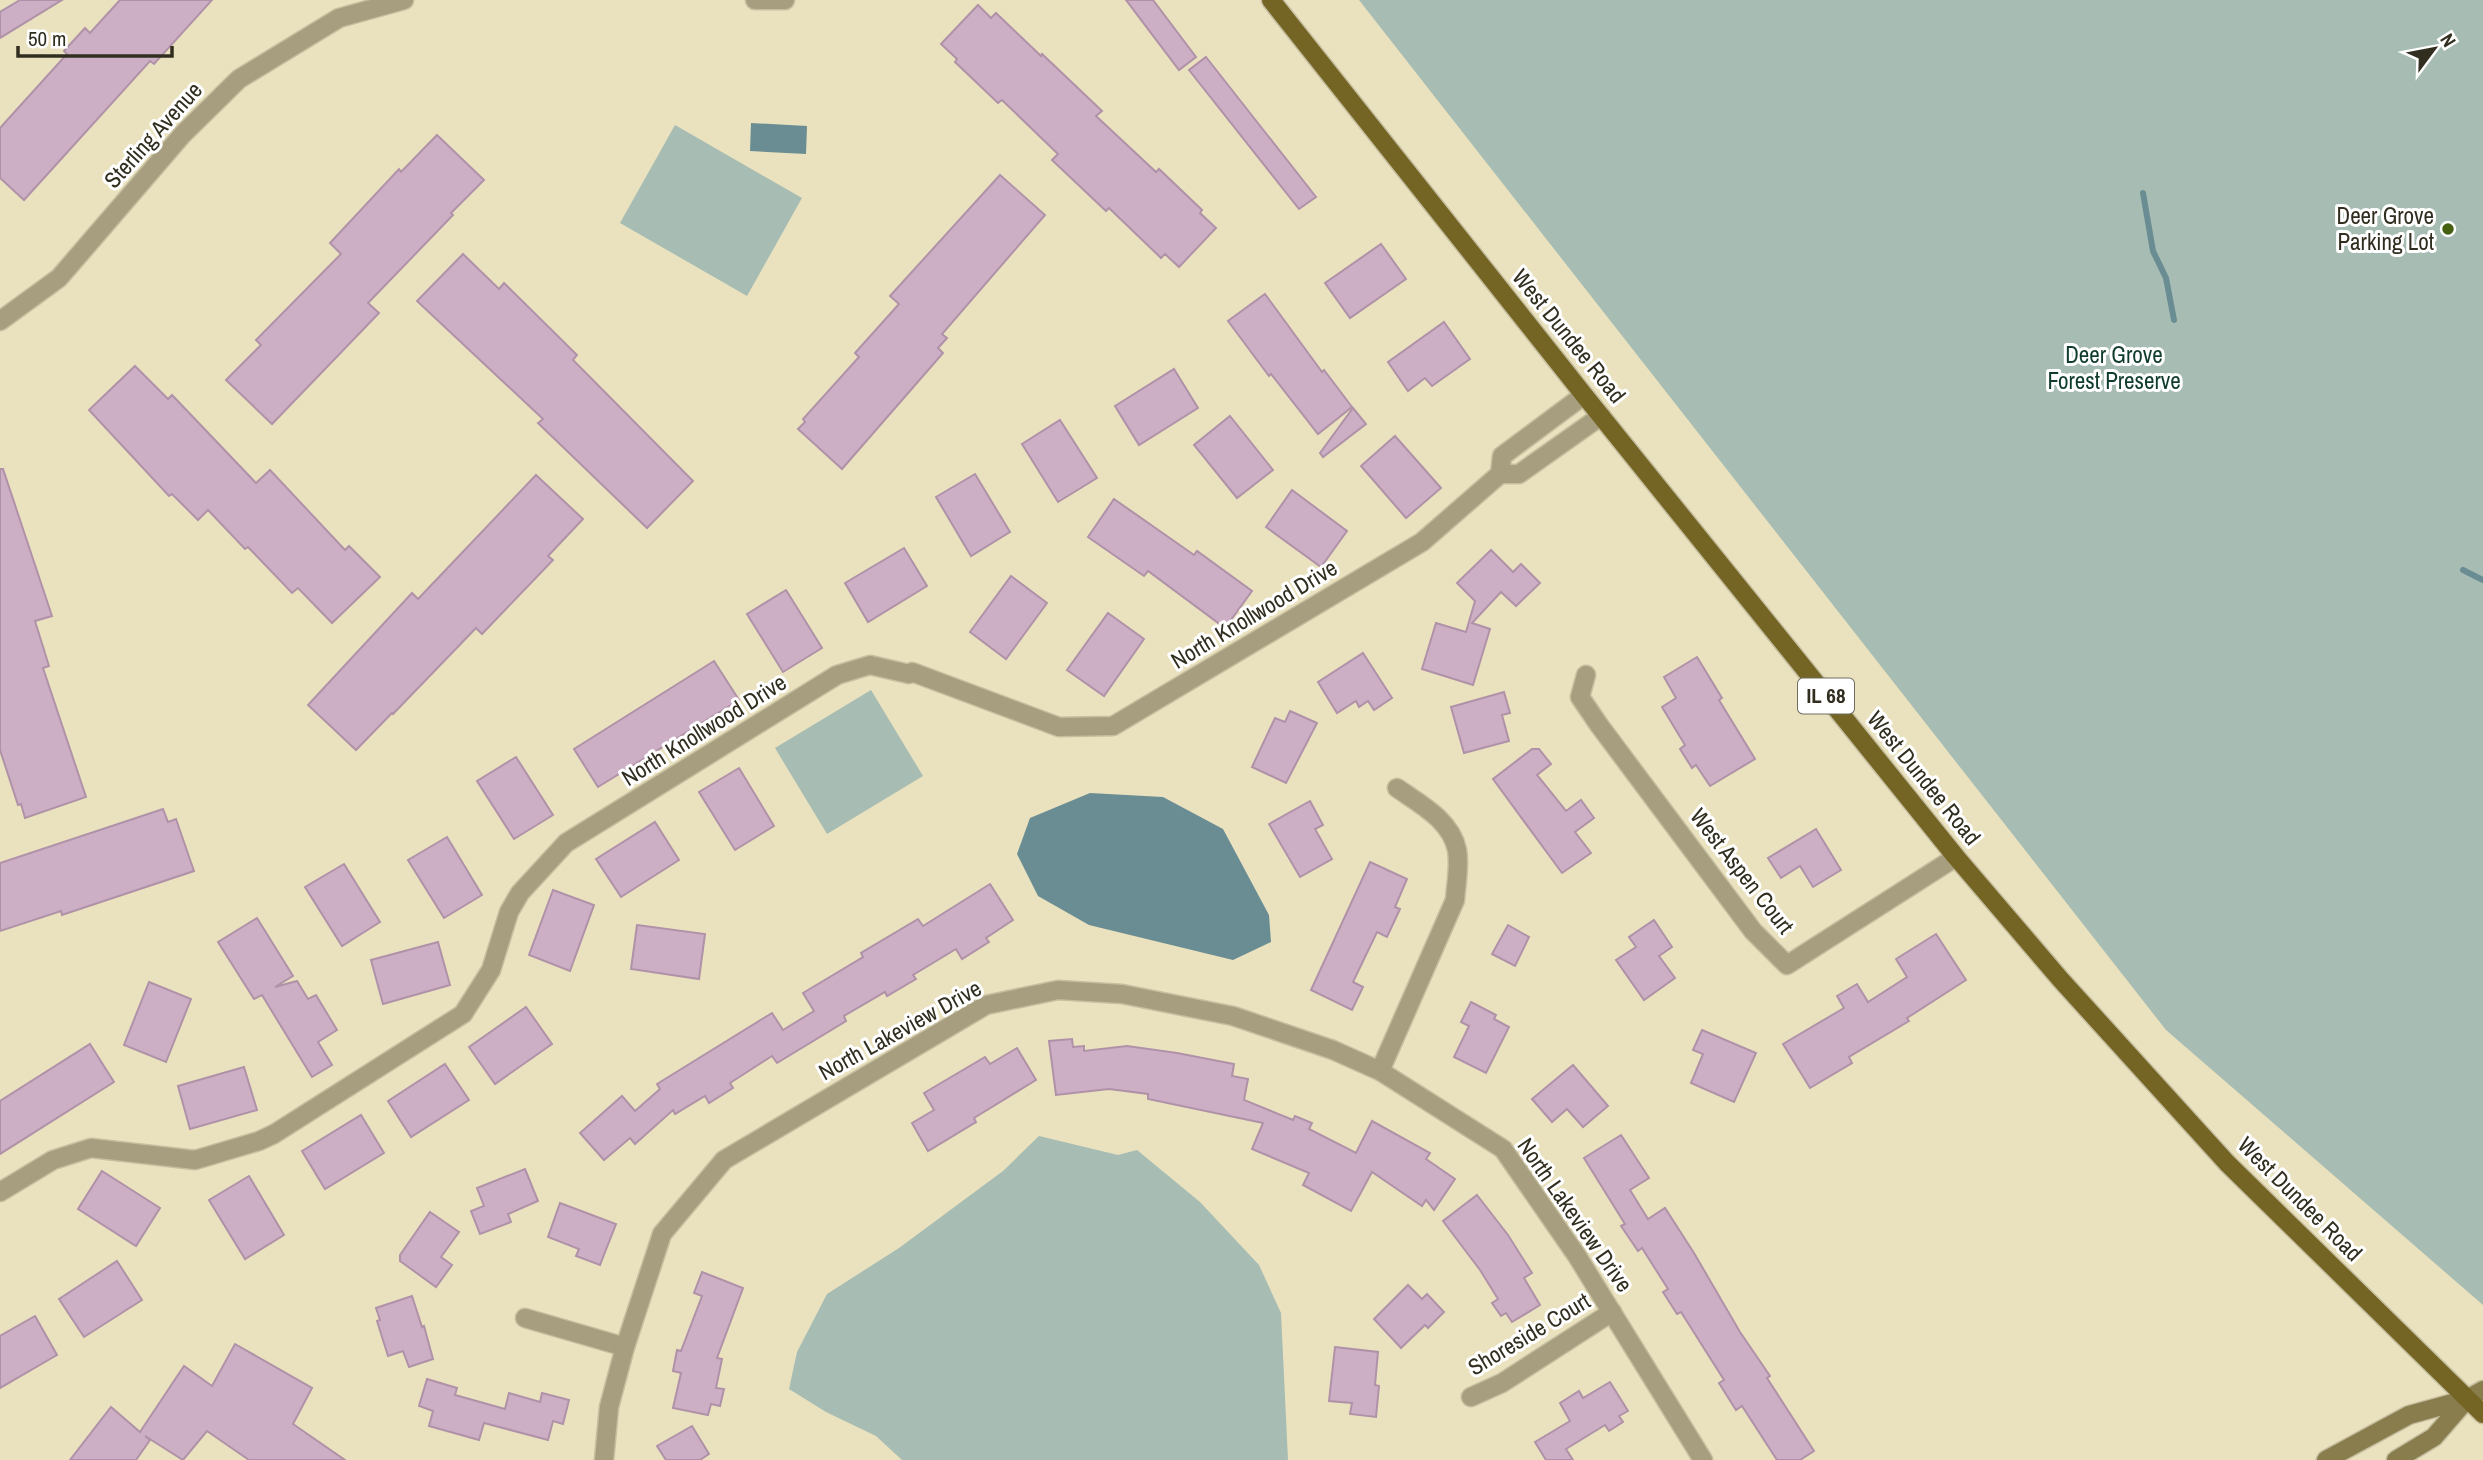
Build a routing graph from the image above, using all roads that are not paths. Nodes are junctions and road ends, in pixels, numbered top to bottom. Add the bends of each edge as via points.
1 (404, 0) edge
2 (755, 0) edge
3 (785, 0) edge
4 (1270, 0) edge
5 (0, 321) edge
6 (1584, 395) junction
7 (1601, 416) junction
8 (1500, 474) junction
9 (1586, 675) dead end
10 (1397, 788) dead end
11 (1956, 857) junction
12 (1380, 1071) junction
13 (0, 1192) edge
14 (1612, 1312) junction
15 (525, 1318) dead end
16 (625, 1347) junction
17 (2483, 1390) edge
18 (1471, 1397) dead end
19 (2467, 1399) junction
20 (2483, 1414) edge
21 (604, 1460) edge
22 (1703, 1460) edge
23 (2326, 1460) edge
24 (2396, 1460) edge

1 - 5 street, Sterling Avenue via 339,18 239,79 183,134 59,278
2 - 3 street
4 - 6 main road, West Dundee Road / IL 68
6 - 7 main road, West Dundee Road / IL 68
6 - 8 street, North Knollwood Drive via 1502,456
7 - 8 street, North Knollwood Drive via 1519,474
7 - 11 main road, West Dundee Road / IL 68
8 - 13 street, North Knollwood Drive via 1422,542 1113,726 1059,727 912,671 870,665 837,676 566,843 520,893 509,912 491,970 463,1014 274,1134 195,1160 92,1148 53,1160
9 - 11 street, West Aspen Court via 1580,696 1599,725 1753,931 1787,965
10 - 12 street via 1430,810 1448,830 1457,850 1457,873 1455,900
11 - 19 main road, West Dundee Road / IL 68 via 2227,1163
12 - 14 street, North Lakeview Drive via 1503,1149
12 - 16 street, North Lakeview Drive via 1233,1016 1122,994 1058,990 986,1005 724,1160 662,1234
14 - 18 street, Shoreside Court via 1502,1383
14 - 22 street, North Lakeview Drive
15 - 16 street
16 - 21 street, North Lakeview Drive via 609,1407
17 - 19 main road
19 - 20 main road, West Dundee Road / IL 68
19 - 23 main road via 2409,1415
19 - 24 main road via 2434,1437

